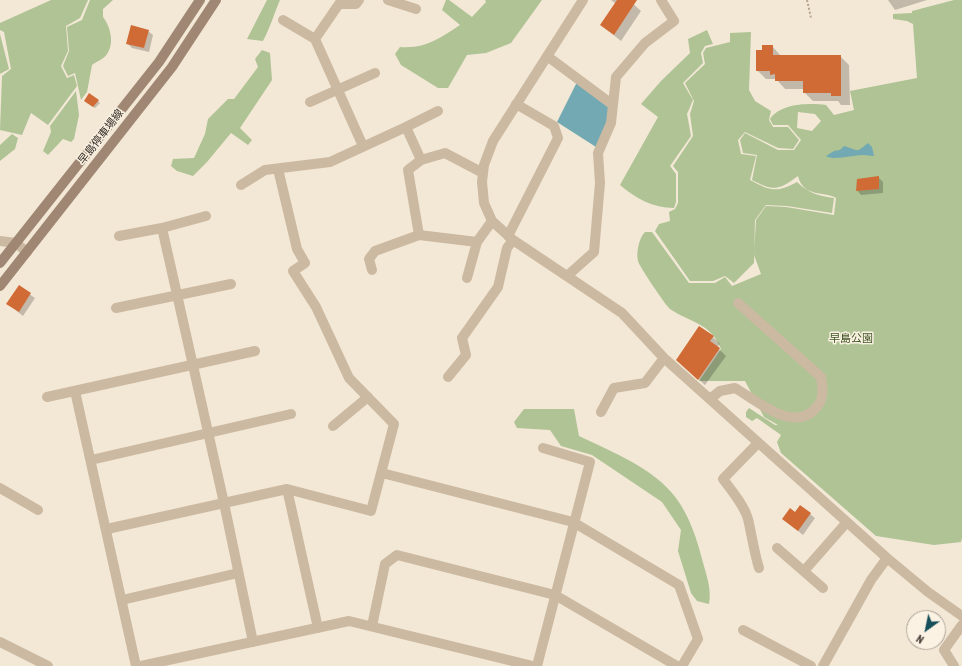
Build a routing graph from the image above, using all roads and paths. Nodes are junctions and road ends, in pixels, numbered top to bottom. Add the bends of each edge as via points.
1 (200, 0) edge
2 (216, 0) edge
3 (359, 0) edge
4 (388, 0) edge
5 (583, 0) edge
6 (660, 0) edge
7 (807, 0) edge
8 (416, 9) dead end
9 (811, 18) dead end
10 (283, 20) dead end
11 (315, 39) junction
12 (547, 56) junction
13 (375, 74) dead end
14 (338, 90) junction
15 (310, 102) dead end
16 (516, 104) junction
17 (613, 105) junction
18 (438, 111) dead end
19 (406, 126) junction
20 (363, 146) junction
21 (421, 160) junction
22 (278, 169) junction
23 (483, 173) junction
24 (241, 185) dead end
25 (206, 216) dead end
26 (492, 221) junction
27 (162, 228) junction
28 (419, 235) junction
29 (119, 236) dead end
30 (510, 238) junction
31 (0, 241) edge
32 (477, 242) junction
33 (16, 243) junction
34 (27, 252) junction
35 (0, 263) edge
36 (372, 270) dead end
37 (566, 276) junction
38 (467, 278) dead end
39 (231, 284) dead end
40 (0, 286) edge
41 (177, 296) junction
42 (738, 303) dead end
43 (116, 308) dead end
44 (255, 351) dead end
45 (664, 358) junction
46 (193, 365) junction
47 (448, 377) dead end
48 (75, 391) junction
49 (47, 397) dead end
50 (368, 398) junction
51 (710, 399) junction
52 (601, 412) dead end
53 (291, 414) dead end
54 (333, 426) dead end
55 (209, 434) junction
56 (758, 443) junction
57 (543, 448) dead end
58 (91, 460) junction
59 (382, 473) junction
60 (0, 488) edge
61 (287, 489) junction
62 (224, 503) junction
63 (38, 510) dead end
64 (573, 522) junction
65 (847, 522) junction
66 (107, 529) junction
67 (777, 548) dead end
68 (887, 558) junction
69 (760, 568) dead end
70 (804, 571) junction
71 (238, 573) junction
72 (824, 588) dead end
73 (555, 595) junction
74 (122, 600) junction
75 (962, 616) edge
76 (962, 625) edge
77 (372, 626) junction
78 (318, 628) junction
79 (743, 630) dead end
80 (0, 642) edge
81 (253, 642) junction
82 (48, 666) edge
83 (136, 666) edge
84 (141, 666) edge
85 (532, 666) edge
86 (537, 666) edge
87 (677, 666) edge
88 (682, 666) edge
89 (811, 666) edge
90 (823, 666) edge
91 (954, 666) edge

1 - 33 main road, 早島停車場線 via 159,62
2 - 34 main road, 早島停車場線 via 172,67
3 - 11 street via 356,4 339,4
4 - 8 street
5 - 12 street
6 - 17 street via 674,21 645,43 616,77
7 - 9 path
10 - 11 street
11 - 14 street
12 - 16 street
12 - 17 street
13 - 14 street
14 - 15 street
14 - 20 street
16 - 23 street via 493,141
16 - 30 street via 554,126 558,138
17 - 37 street via 611,123 598,153 600,183 594,252
18 - 19 street
19 - 20 street
19 - 21 street
20 - 22 street via 330,162
21 - 23 street via 445,153
21 - 28 street via 408,170
22 - 24 street via 265,170
22 - 50 street via 297,249 305,262 293,271 316,307 349,378
23 - 26 street via 484,203
25 - 27 street
26 - 30 street
26 - 32 street
27 - 29 street
27 - 41 street
28 - 32 street
28 - 36 street via 375,250 370,259
30 - 37 street
30 - 47 street via 498,287 462,338 466,355
31 - 33 street
32 - 38 street
33 - 34 street
33 - 35 main road, 早島停車場線
34 - 40 main road, 早島停車場線
37 - 45 street via 622,313
39 - 41 street
41 - 43 street
41 - 46 street
42 - 51 street via 821,378 823,391 820,403 810,414 798,419 780,415 735,388 720,391
44 - 46 street
45 - 51 street
45 - 52 street via 645,383 614,388
46 - 48 street
46 - 55 street
48 - 49 street
48 - 58 street
50 - 54 street
50 - 59 street via 394,424
51 - 56 street
53 - 55 street
55 - 58 street
55 - 62 street
56 - 65 street
56 - 69 street via 723,479 737,497 748,518
57 - 64 street via 590,462
58 - 66 street
59 - 61 street via 371,511
59 - 64 street
60 - 63 street
61 - 62 street
61 - 78 street
62 - 66 street
62 - 71 street
64 - 73 street
64 - 88 street via 679,585 698,639
65 - 68 street
65 - 70 street
66 - 74 street
67 - 70 street
68 - 75 street
68 - 90 street via 871,580
70 - 72 street
71 - 74 street
71 - 81 street
73 - 77 street via 397,556 385,564
73 - 86 street
73 - 87 street
74 - 83 street
76 - 91 street via 944,650
77 - 78 street via 350,621
77 - 85 street
78 - 81 street
79 - 89 street
80 - 82 street
81 - 84 street

